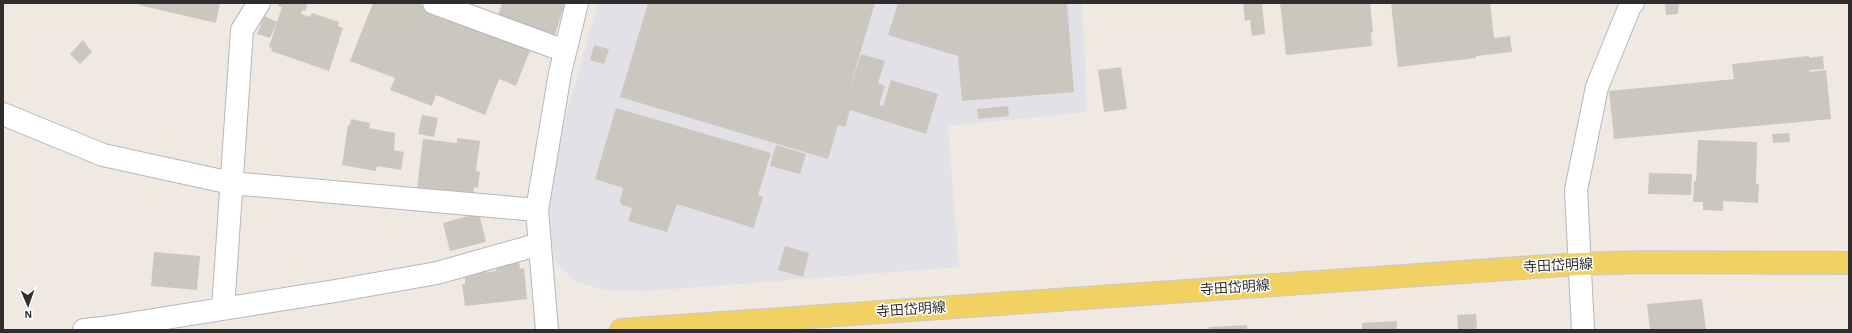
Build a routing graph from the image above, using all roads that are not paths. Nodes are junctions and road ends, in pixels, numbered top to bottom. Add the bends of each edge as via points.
1 (259, 3) edge
2 (434, 3) edge
3 (577, 3) edge
4 (1633, 3) edge
5 (565, 51) junction
6 (3, 114) edge
7 (231, 183) junction
8 (537, 210) junction
9 (540, 244) junction
10 (1849, 263) edge
11 (1579, 264) junction
12 (223, 309) junction
13 (84, 330) edge
14 (547, 330) edge
15 (621, 330) edge
16 (1583, 330) edge

1 - 7 street via 242,30
2 - 5 street
3 - 5 street
4 - 11 street via 1597,87 1576,190
5 - 8 street
6 - 7 street via 102,156
7 - 8 street
7 - 12 street
8 - 9 street
9 - 12 street via 437,273
9 - 14 street
10 - 11 main road, 寺田岱明線
11 - 15 main road, 寺田岱明線
11 - 16 street
12 - 13 street

